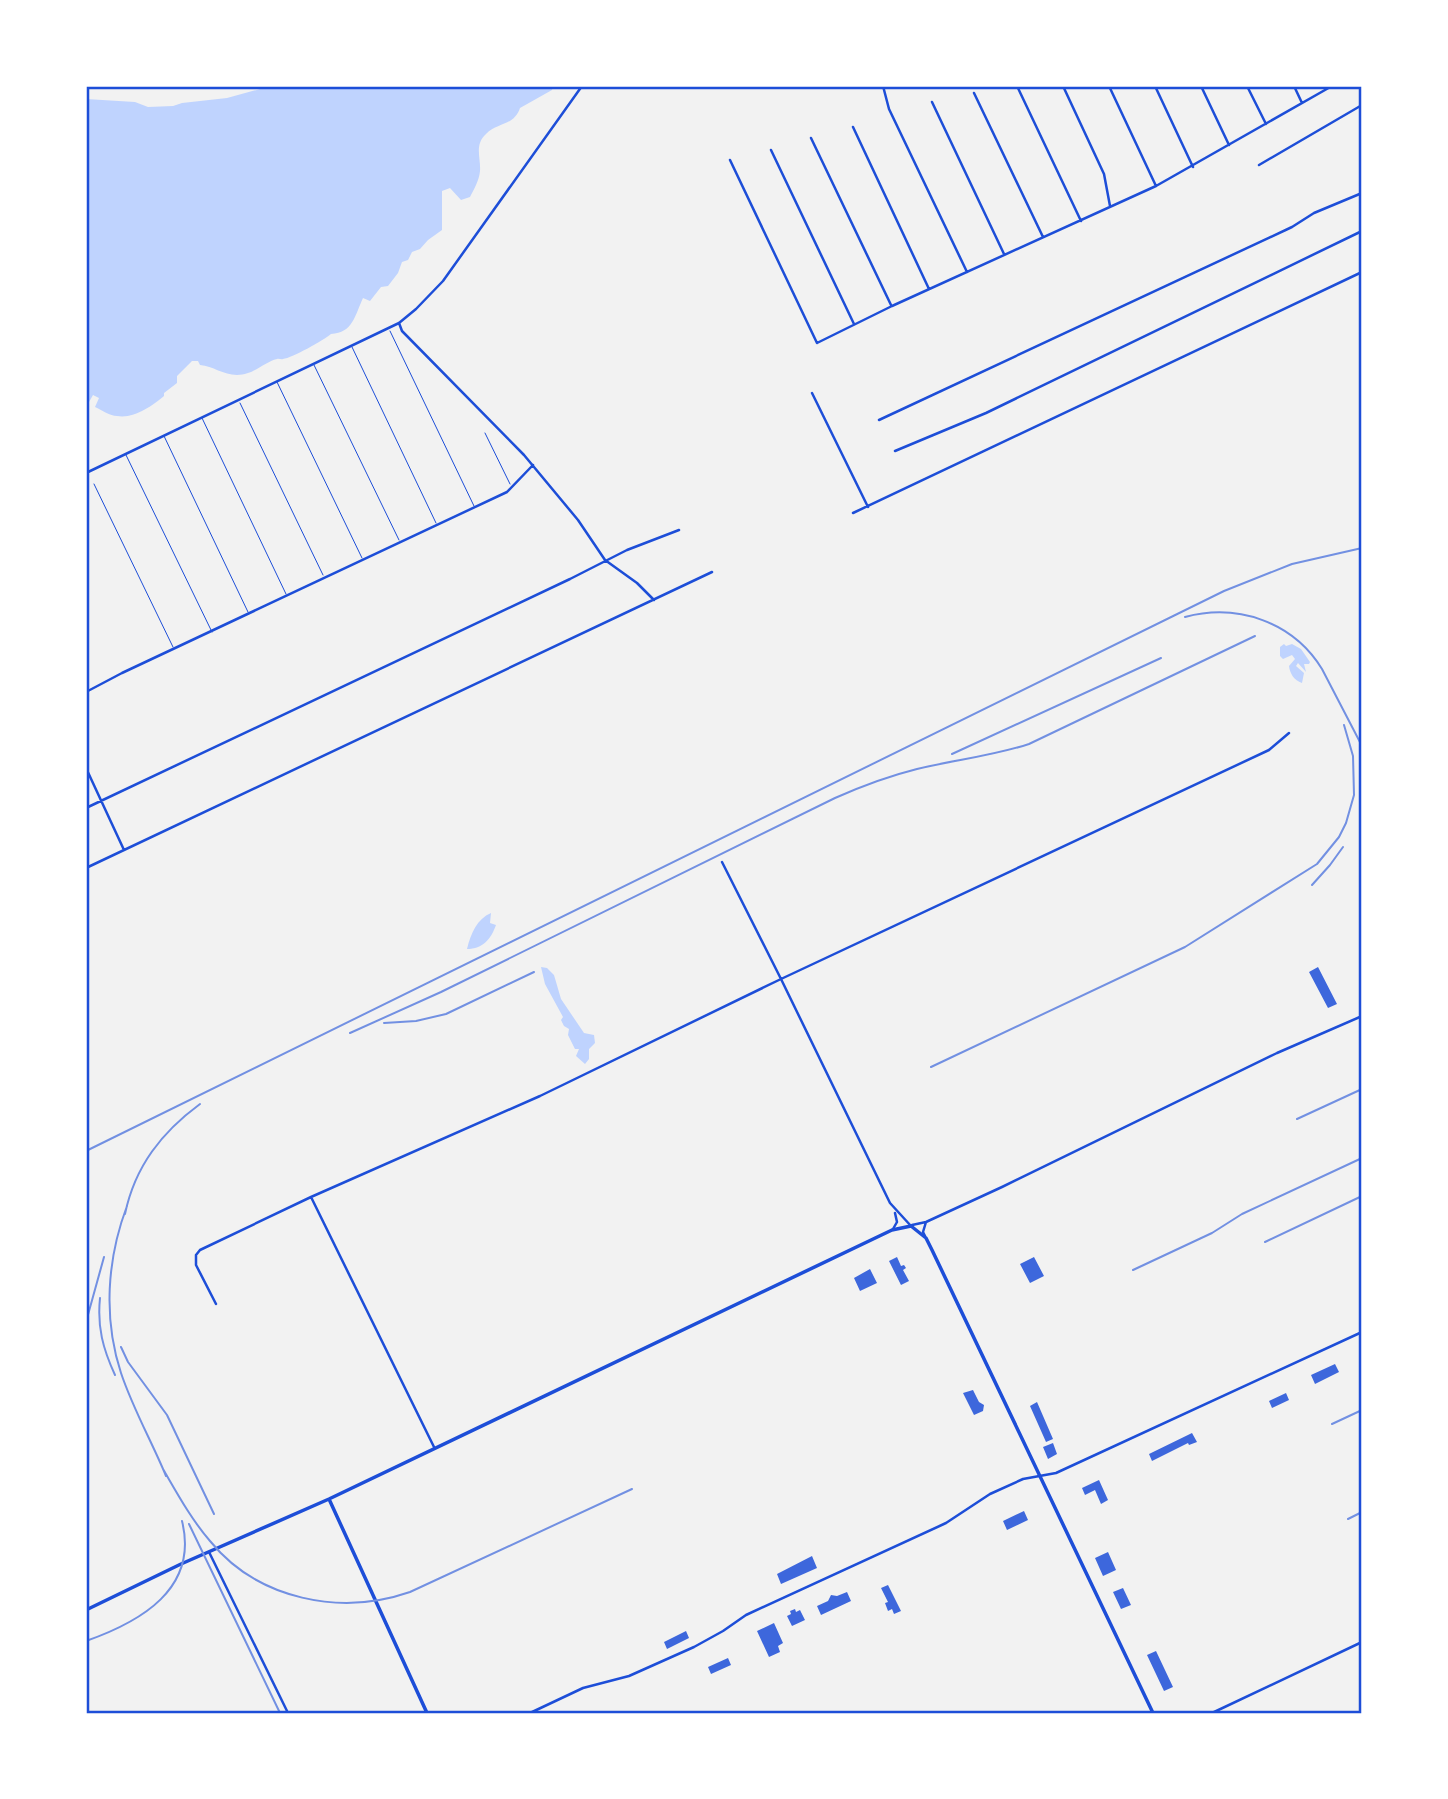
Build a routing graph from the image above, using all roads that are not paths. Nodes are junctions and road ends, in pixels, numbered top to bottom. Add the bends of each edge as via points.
1 (582, 86) edge
2 (883, 86) edge
3 (1017, 86) edge
4 (1063, 86) edge
5 (1109, 86) edge
6 (1155, 86) edge
7 (1201, 86) edge
8 (1247, 86) edge
9 (1294, 86) edge
10 (1332, 86) edge
11 (974, 93) dead end
12 (932, 102) dead end
13 (1302, 103) junction
14 (1362, 106) edge
15 (1266, 124) junction
16 (853, 127) dead end
17 (811, 138) dead end
18 (1229, 145) junction
19 (771, 150) dead end
20 (730, 160) dead end
21 (1259, 165) dead end
22 (1193, 167) junction
23 (1156, 186) junction
24 (1362, 193) edge
25 (1111, 207) junction
26 (1081, 221) junction
27 (1362, 231) edge
28 (1043, 237) junction
29 (1005, 255) junction
30 (967, 272) junction
31 (1362, 272) edge
32 (929, 289) junction
33 (892, 306) junction
34 (399, 323) junction
35 (855, 325) junction
36 (388, 329) junction
37 (352, 347) junction
38 (314, 365) junction
39 (276, 382) junction
40 (813, 393) dead end
41 (239, 400) junction
42 (201, 417) junction
43 (879, 420) dead end
44 (485, 433) dead end
45 (164, 436) junction
46 (895, 451) dead end
47 (126, 454) junction
48 (533, 465) junction
49 (86, 473) edge
50 (94, 484) dead end
51 (512, 486) junction
52 (474, 507) junction
53 (868, 508) junction
54 (853, 513) dead end
55 (437, 525) junction
56 (679, 530) dead end
57 (400, 542) junction
58 (363, 560) junction
59 (605, 560) junction
60 (712, 572) dead end
61 (324, 578) junction
62 (287, 596) junction
63 (654, 600) junction
64 (249, 614) junction
65 (212, 632) junction
66 (174, 649) junction
67 (86, 692) edge
68 (1289, 733) dead end
69 (86, 768) edge
70 (101, 801) junction
71 (86, 808) edge
72 (124, 850) junction
73 (722, 862) dead end
74 (86, 868) edge
75 (781, 979) junction
76 (1362, 1016) edge
77 (311, 1197) junction
78 (894, 1210) junction
79 (926, 1222) junction
80 (911, 1226) junction
81 (892, 1230) junction
82 (926, 1238) junction
83 (216, 1304) dead end
84 (1362, 1332) edge
85 (434, 1447) junction
86 (1041, 1477) junction
87 (329, 1499) junction
88 (209, 1552) junction
89 (86, 1610) edge
90 (1362, 1642) edge
91 (288, 1713) edge
92 (427, 1713) edge
93 (530, 1713) edge
94 (1153, 1713) edge
95 (1212, 1713) edge

1 - 34 street via 443,281
2 - 30 street via 889,109
3 - 26 street
4 - 25 street via 1104,174
5 - 23 street
6 - 22 street
7 - 18 street
8 - 15 street
9 - 13 street
10 - 13 street
11 - 28 street
12 - 29 street
13 - 15 street
14 - 21 street
15 - 18 street
16 - 32 street
17 - 33 street
18 - 22 street
19 - 35 street
20 - 35 street via 817,343
22 - 23 street
23 - 25 street
24 - 43 street
25 - 26 street
26 - 28 street
27 - 46 street via 986,413
28 - 29 street
29 - 30 street
30 - 32 street
31 - 53 street
32 - 33 street
33 - 35 street
34 - 36 street
34 - 48 street
36 - 37 street
36 - 52 lane
37 - 38 street
37 - 55 lane
38 - 39 street
38 - 57 lane
39 - 41 street
39 - 58 lane
40 - 53 street
41 - 42 street
41 - 61 lane
42 - 45 street
42 - 62 lane
44 - 51 lane
45 - 47 street
45 - 64 lane
47 - 49 street
47 - 65 lane
48 - 51 street
48 - 59 street
50 - 66 lane
51 - 52 street
52 - 55 street
53 - 54 street
55 - 57 street
56 - 59 street
57 - 58 street
58 - 61 street
59 - 63 street
59 - 70 street
60 - 63 street
61 - 62 street
62 - 64 street
63 - 72 street
64 - 65 street
65 - 66 street
66 - 67 street
68 - 75 street via 1269,750
69 - 70 street
70 - 71 street
70 - 72 street
72 - 74 street
73 - 75 street
75 - 77 street via 540,1097
75 - 78 street
76 - 79 street
77 - 83 street via 196,1255 196,1265
77 - 85 street
78 - 80 street
78 - 81 street via 897,1222
79 - 80 street
79 - 82 street
80 - 81 main road
80 - 82 main road
81 - 85 main road
82 - 86 main road
84 - 86 street
85 - 87 main road
86 - 93 street via 1023,1479 990,1494 939,1527 747,1615 678,1655 629,1676 583,1688
86 - 94 main road
87 - 88 main road
87 - 92 main road
88 - 89 main road
88 - 91 street
90 - 95 street

